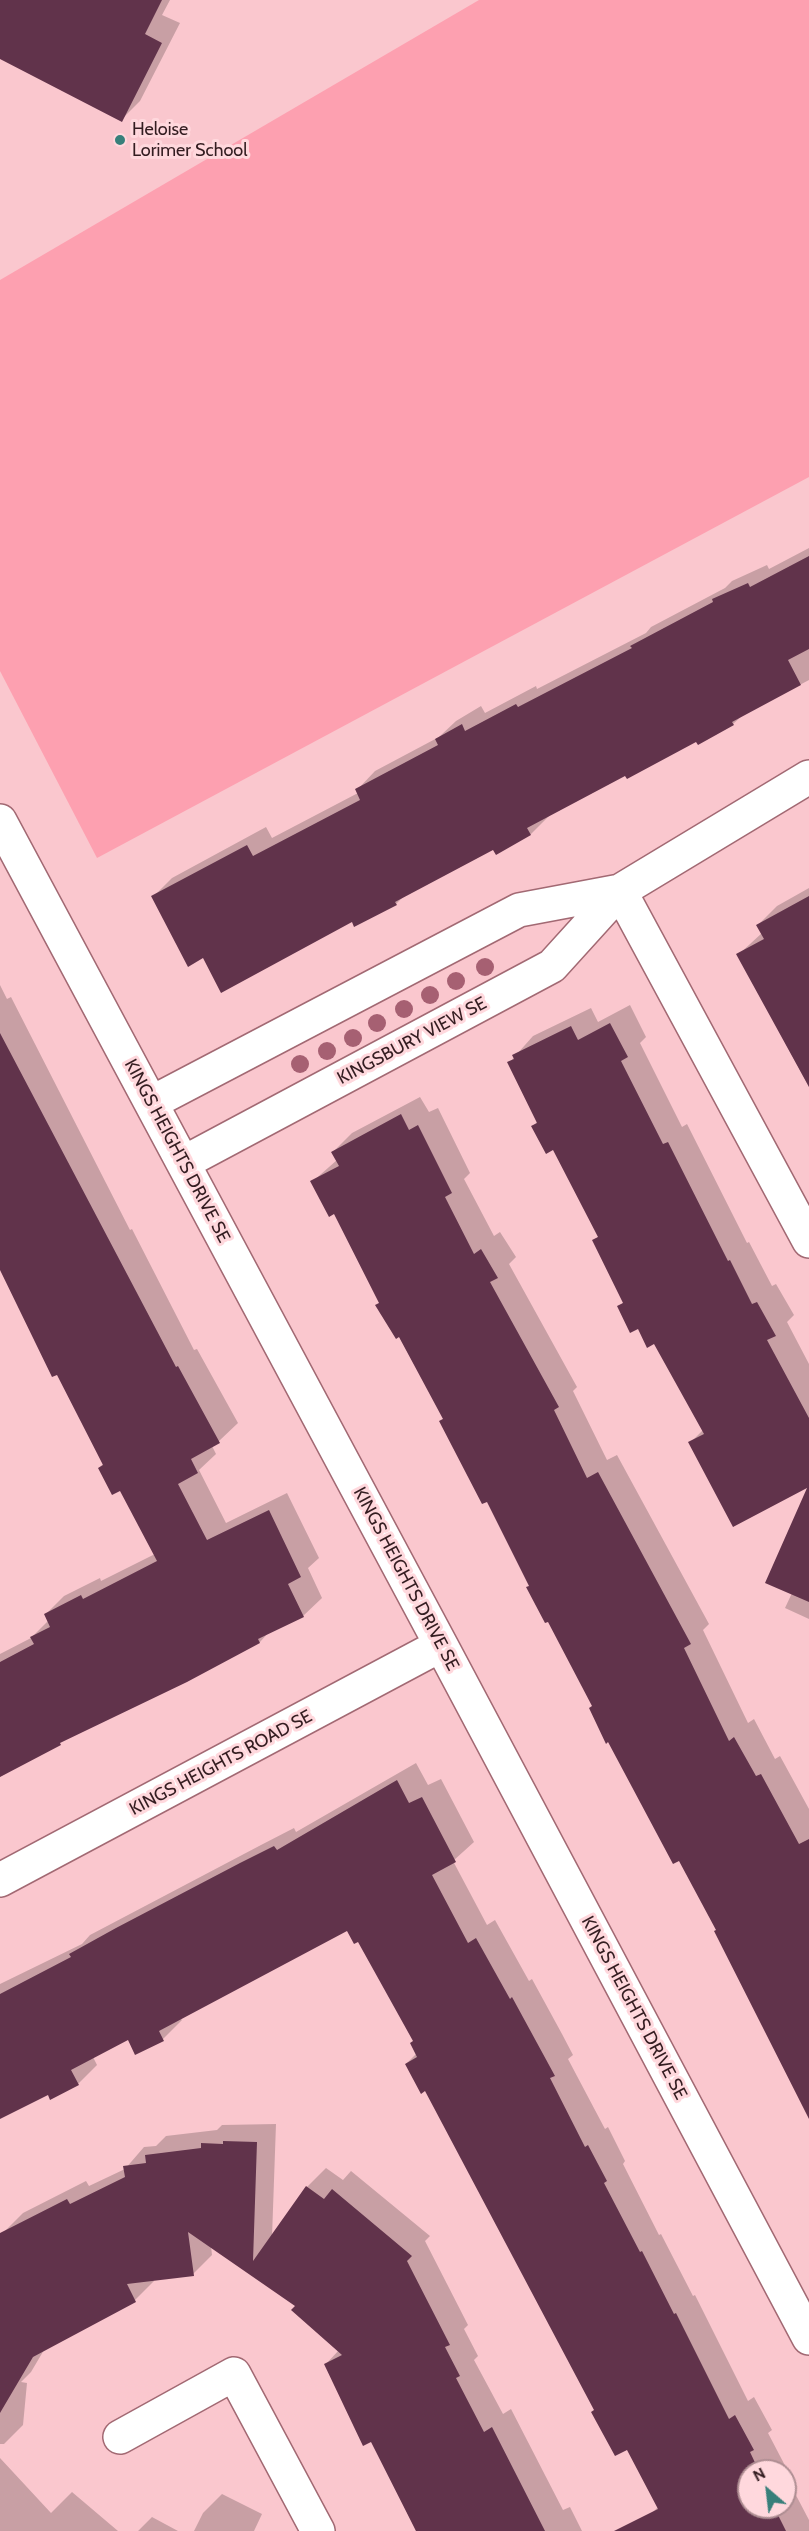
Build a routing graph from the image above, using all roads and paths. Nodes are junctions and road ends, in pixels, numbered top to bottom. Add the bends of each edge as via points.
1 (809, 777) edge
2 (0, 821) edge
3 (620, 891) junction
4 (151, 1103) junction
5 (183, 1163) junction
6 (809, 1240) edge
7 (441, 1645) junction
8 (0, 1880) edge
9 (809, 2338) edge
10 (120, 2437) dead end
11 (318, 2531) edge

1 - 3 street, KINGSBURY VIEW SE
2 - 4 street, KINGS HEIGHTS DRIVE SE
3 - 4 street, KINGSBURY VIEW SE via 519,910
3 - 5 street, KINGSBURY VIEW SE via 552,966
3 - 6 street
4 - 5 street, KINGS HEIGHTS DRIVE SE
5 - 7 street, KINGS HEIGHTS DRIVE SE
7 - 8 street, KINGS HEIGHTS ROAD SE
7 - 9 street, KINGS HEIGHTS DRIVE SE
10 - 11 street via 234,2374

